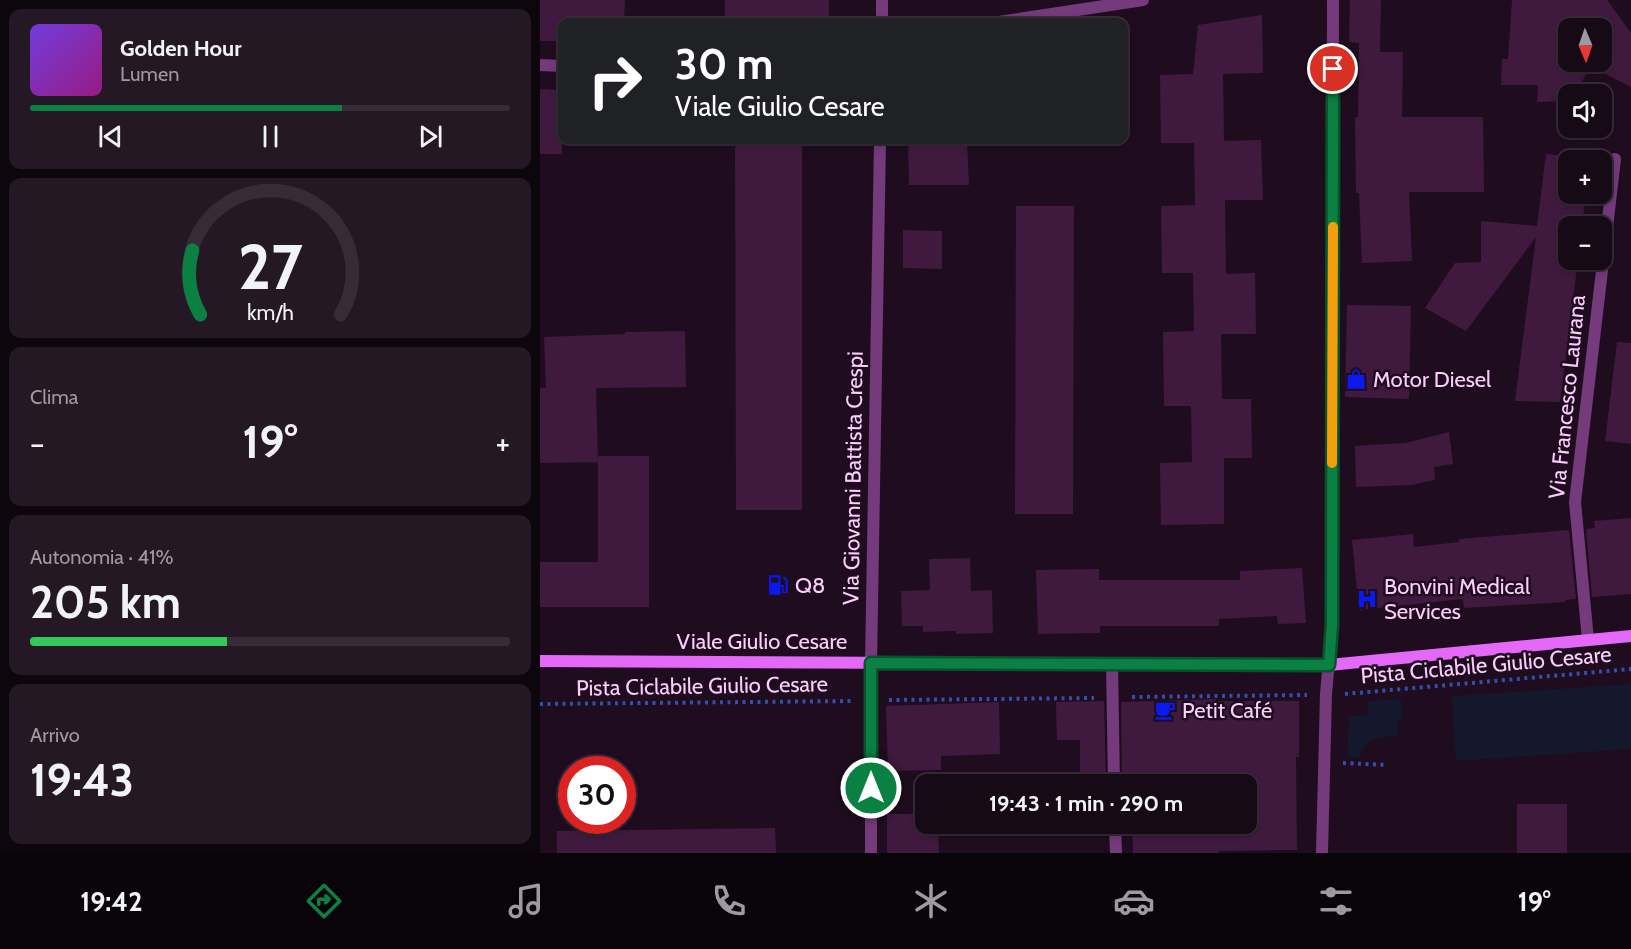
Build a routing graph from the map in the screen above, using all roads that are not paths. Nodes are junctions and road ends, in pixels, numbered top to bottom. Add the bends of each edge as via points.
1 (882, 0) edge
2 (1143, 0) edge
3 (1333, 0) edge
4 (882, 18) edge
5 (1025, 18) edge
6 (540, 65) edge
7 (558, 66) edge
8 (880, 144) edge
9 (1615, 159) dead end
10 (1631, 636) edge
11 (1588, 640) junction
12 (540, 661) edge
13 (871, 663) junction
14 (1112, 664) junction
15 (1329, 665) junction
16 (1114, 774) edge
17 (1115, 834) edge
18 (871, 853) edge
19 (1116, 853) edge
20 (1322, 853) edge

1 - 4 street
2 - 5 street
3 - 15 street
6 - 7 street
8 - 13 street, Via Giovanni Battista Crespi
9 - 11 street, Via Francesco Laurana via 1575,502
10 - 11 main road, Viale Giulio Cesare
11 - 15 main road, Viale Giulio Cesare
12 - 13 main road, Viale Giulio Cesare
13 - 14 main road, Viale Giulio Cesare
13 - 18 street, Via Giovanni Battista Crespi
14 - 15 main road, Viale Giulio Cesare
14 - 16 street
15 - 20 street
17 - 19 street

